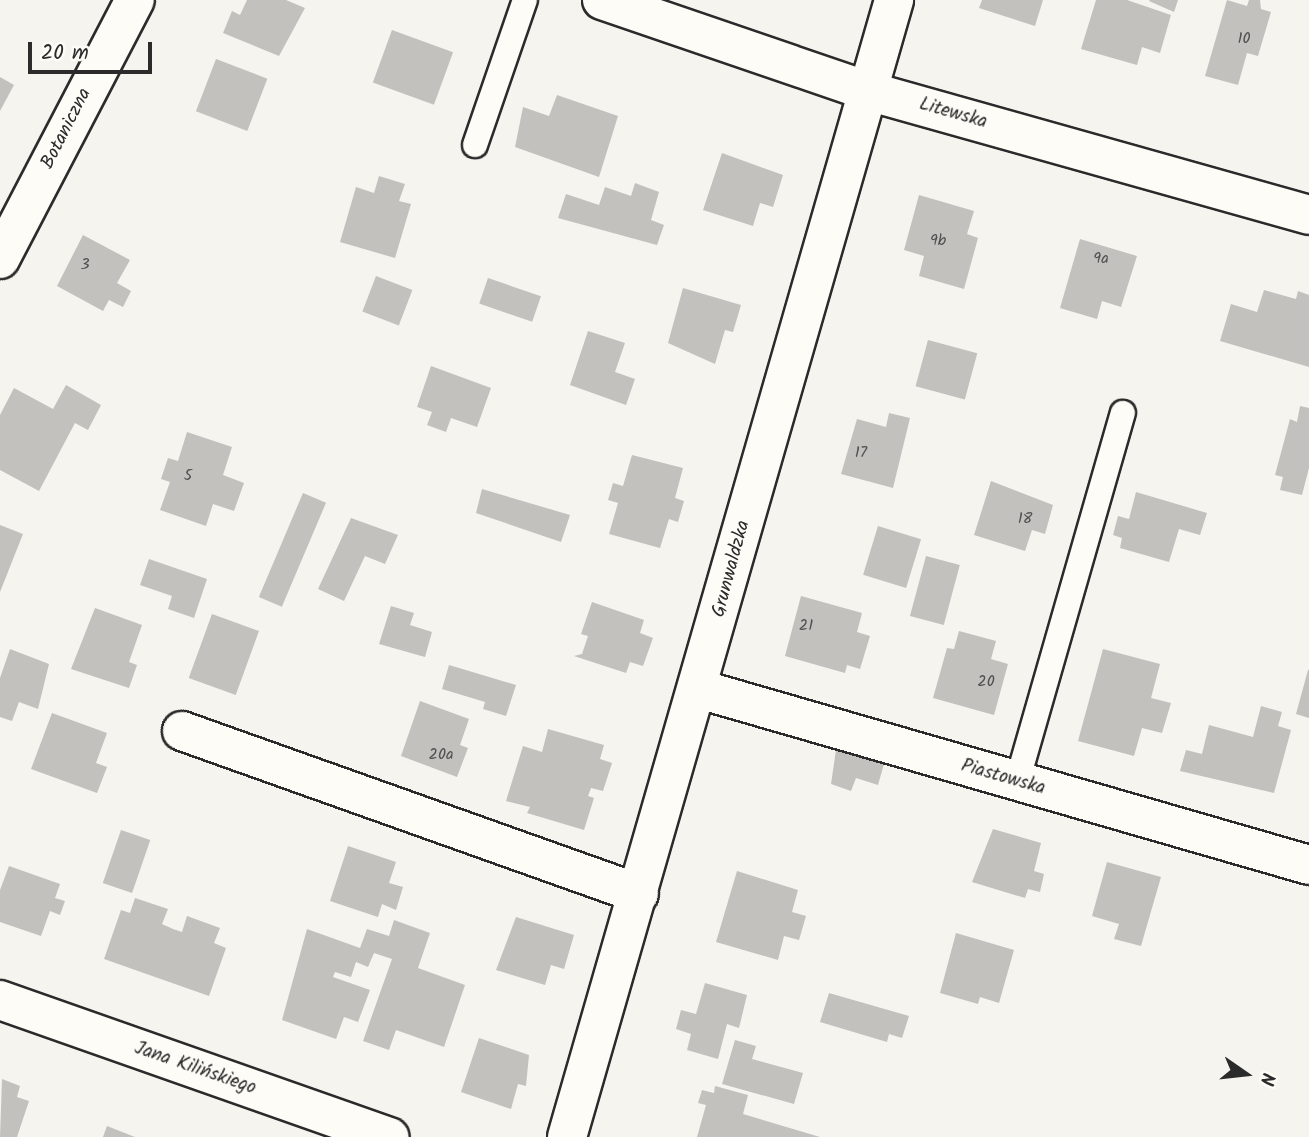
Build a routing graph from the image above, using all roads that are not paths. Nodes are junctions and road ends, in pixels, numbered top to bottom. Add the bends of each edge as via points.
1 (135, 0) edge
2 (525, 0) edge
3 (602, 0) edge
4 (894, 0) edge
5 (869, 91) junction
6 (475, 145) dead end
7 (1309, 215) edge
8 (0, 259) edge
9 (1123, 413) dead end
10 (699, 689) junction
11 (182, 731) dead end
12 (1017, 782) junction
13 (1309, 865) edge
14 (639, 894) junction
15 (0, 1000) edge
16 (390, 1137) edge
17 (567, 1137) edge

1 - 8 street, Botaniczna
2 - 6 lane
3 - 5 street, Litewska
4 - 5 street, Grunwaldzka
5 - 7 street, Litewska
5 - 10 street, Grunwaldzka
9 - 12 lane
10 - 12 street, Piastowska
10 - 14 street, Grunwaldzka
11 - 14 street
12 - 13 street, Piastowska
14 - 17 street, Grunwaldzka
15 - 16 street, Jana Kilińskiego

